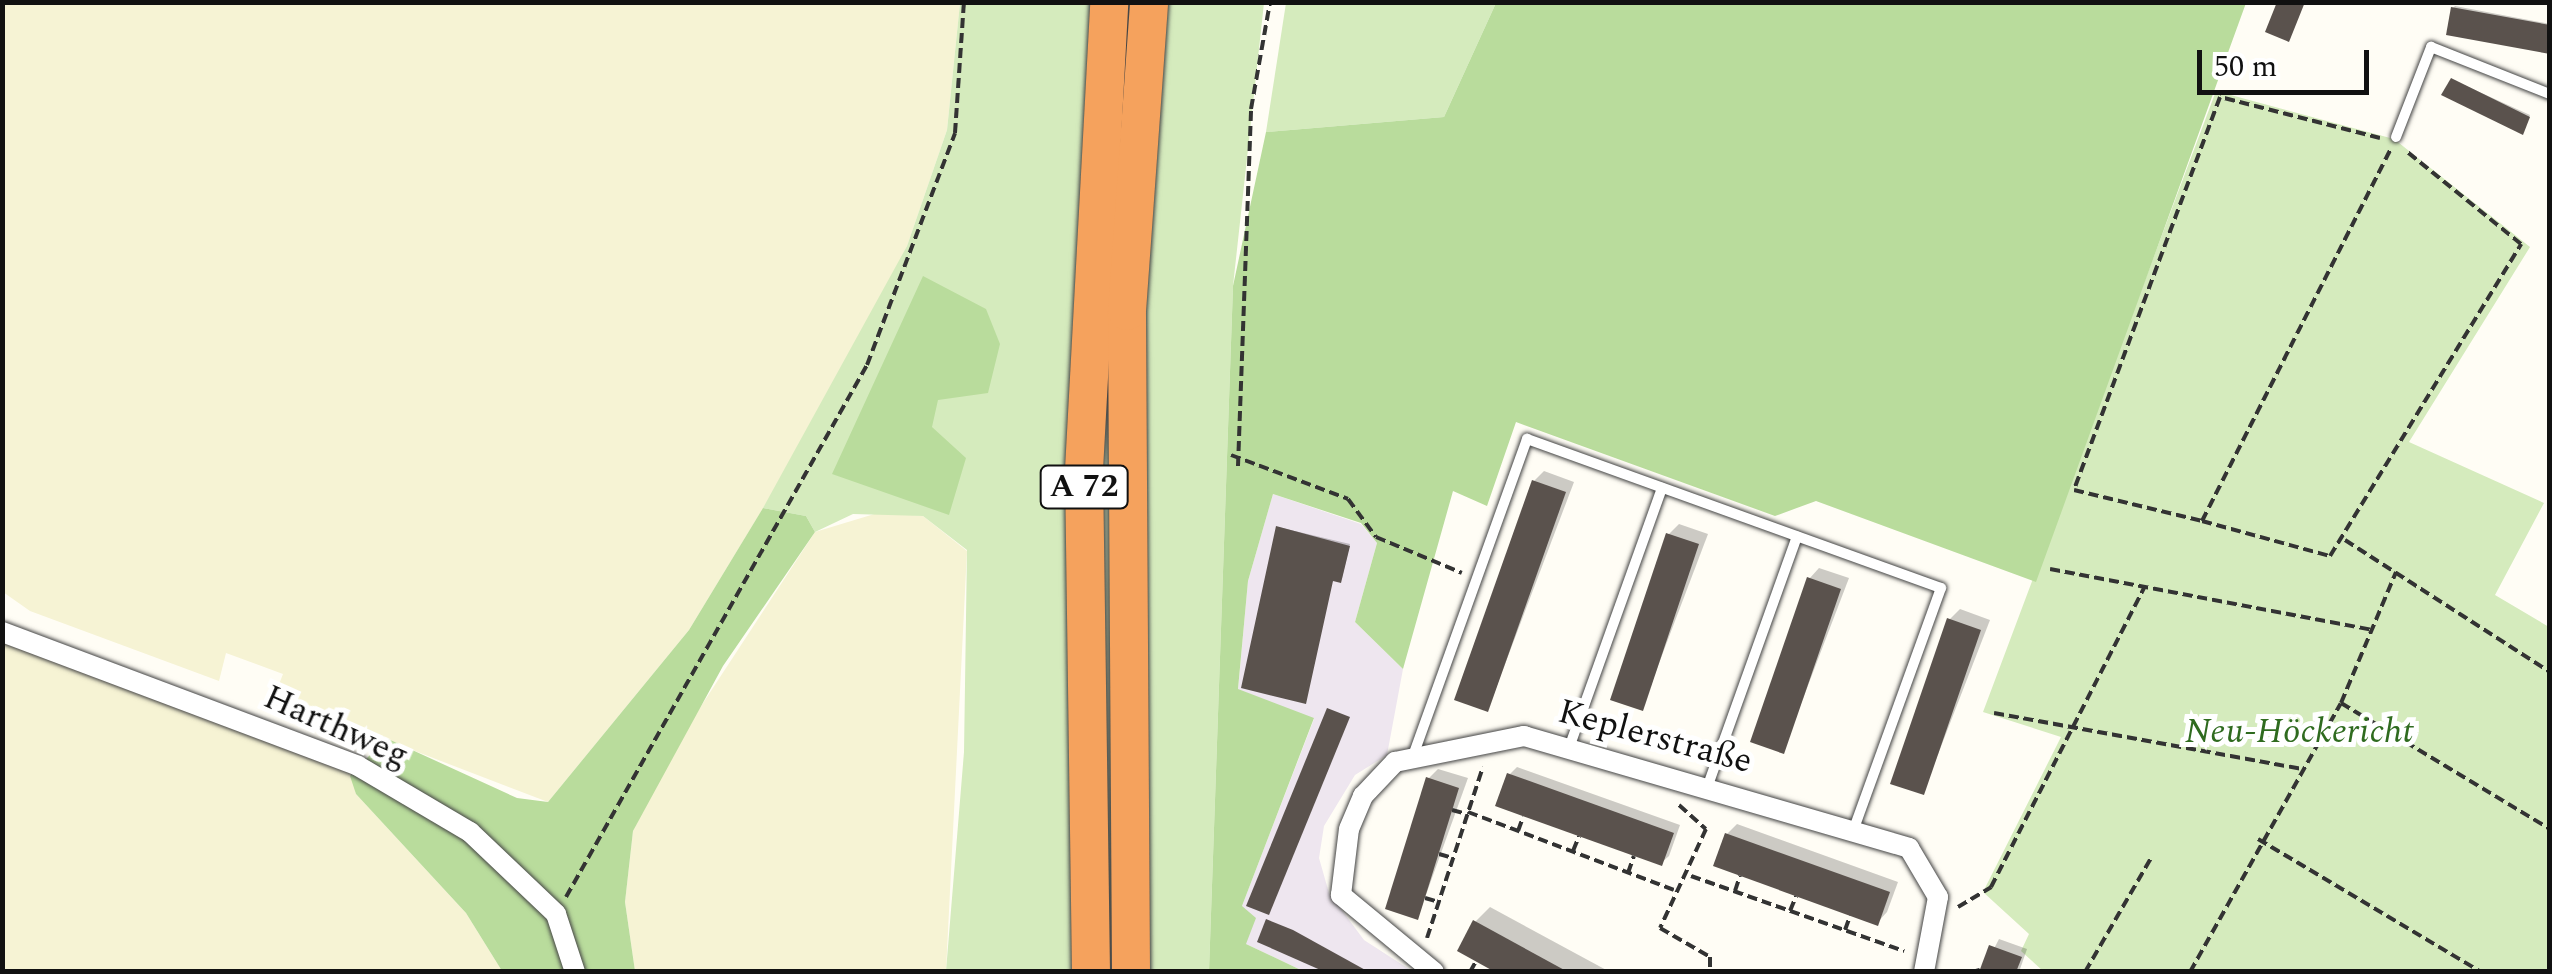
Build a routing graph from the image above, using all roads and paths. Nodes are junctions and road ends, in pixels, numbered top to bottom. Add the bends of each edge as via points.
1 (964, 2) edge
2 (1109, 2) edge
3 (1149, 2) edge
4 (1270, 2) edge
5 (2550, 94) edge
6 (2395, 140) junction
7 (1231, 456) junction
8 (1238, 466) dead end
9 (1662, 488) junction
10 (2202, 521) junction
11 (1798, 536) junction
12 (2345, 540) junction
13 (2050, 569) dead end
14 (2396, 572) junction
15 (1476, 579) junction
16 (2144, 588) junction
17 (2372, 630) junction
18 (2, 632) edge
19 (2550, 672) edge
20 (2341, 703) junction
21 (1994, 714) dead end
22 (2072, 730) junction
23 (1493, 738) junction
24 (1570, 744) junction
25 (1414, 753) junction
26 (2301, 769) junction
27 (1708, 784) junction
28 (1672, 801) dead end
29 (1452, 810) dead end
30 (1468, 814) junction
31 (1523, 816) dead end
32 (1854, 828) junction
33 (2550, 829) edge
34 (1518, 832) junction
35 (1578, 836) dead end
36 (2258, 840) junction
37 (1573, 852) junction
38 (1439, 854) dead end
39 (1634, 856) dead end
40 (1453, 858) junction
41 (2151, 858) dead end
42 (1628, 873) junction
43 (1689, 876) junction
44 (1740, 876) dead end
45 (1674, 890) junction
46 (1735, 892) junction
47 (1796, 896) dead end
48 (1425, 898) dead end
49 (1439, 902) junction
50 (1790, 911) junction
51 (556, 914) junction
52 (1940, 915) junction
53 (1850, 916) dead end
54 (1845, 930) junction
55 (1476, 961) dead end
56 (1926, 965) edge
57 (1427, 967) edge
58 (1980, 970) edge
59 (2191, 970) edge
60 (574, 972) edge
61 (1091, 972) edge
62 (1131, 972) edge
63 (1470, 972) edge
64 (1710, 972) edge
65 (1972, 972) edge
66 (2085, 972) edge
67 (2198, 972) edge
68 (2481, 972) edge

1 - 51 path via 955,133 866,366
2 - 61 highway, A 72 via 1084,470
3 - 62 highway, A 72 via 1127,349
4 - 7 path via 1251,109
5 - 6 lane via 2431,47
6 - 10 path
6 - 10 path via 2220,97 2074,490
6 - 12 path via 2521,244
7 - 8 path
7 - 15 path via 1348,499 1376,537
9 - 11 lane
9 - 15 lane via 1527,439
9 - 24 lane
10 - 12 path via 2330,556
11 - 27 lane
11 - 32 lane via 1941,588
12 - 14 path
13 - 16 path
14 - 17 path
14 - 19 path
15 - 25 lane
16 - 17 path
16 - 22 path
17 - 20 path
18 - 51 street, Harthweg via 358,766 470,832
20 - 26 path
20 - 33 path
21 - 22 path
22 - 26 path
22 - 52 path via 1992,887
23 - 24 street, Keplerstraße
23 - 25 street, Keplerstraße
23 - 30 path
24 - 27 street, Keplerstraße
25 - 57 street, Keplerstraße via 1363,796 1338,879 1351,909
26 - 36 path
27 - 32 street, Keplerstraße
28 - 43 path via 1706,829
29 - 30 path
30 - 34 path
30 - 40 path
31 - 34 path
32 - 52 street, Keplerstraße via 1922,858
34 - 37 path
35 - 37 path
36 - 59 path
36 - 68 path
37 - 42 path
38 - 40 path
39 - 42 path
40 - 49 path
41 - 66 path
42 - 45 path
43 - 45 path
43 - 46 path
44 - 46 path
45 - 64 path via 1660,928 1710,957
46 - 50 path
47 - 50 path
48 - 49 path
49 - 57 path
50 - 54 path
51 - 60 street, Harthweg
52 - 56 street
53 - 54 path
54 - 56 path
55 - 63 path
58 - 65 path
59 - 67 path

